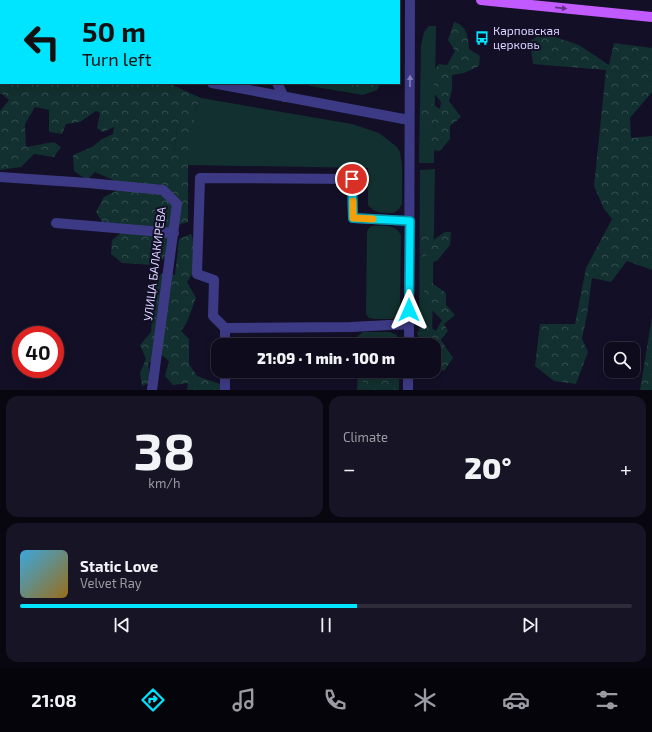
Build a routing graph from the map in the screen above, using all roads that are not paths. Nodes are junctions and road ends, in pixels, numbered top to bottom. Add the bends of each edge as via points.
1 (410, 0) edge
2 (481, 0) edge
3 (652, 16) edge
4 (218, 84) edge
5 (278, 84) edge
6 (284, 96) junction
7 (409, 120) junction
8 (0, 177) edge
9 (410, 221) junction
10 (56, 223) dead end
11 (174, 233) junction
12 (409, 324) junction
13 (225, 328) junction
14 (225, 338) edge
15 (408, 338) edge
16 (225, 378) edge
17 (408, 378) edge
18 (152, 390) edge
19 (225, 390) edge
20 (408, 390) edge

7 -> 1 street
2 -> 3 main road
4 - 6 street
5 - 6 street
6 - 7 street
7 - 9 street
8 - 11 street, УЛИЦА БАЛАКИРЕВА via 163,190 177,204
9 - 12 street
9 - 13 street via 353,218 352,179 200,178 197,274 214,280 213,316
10 - 11 street
11 - 18 street, УЛИЦА БАЛАКИРЕВА
12 - 13 street
12 - 15 street
13 - 14 street
16 - 19 street
17 - 20 street

